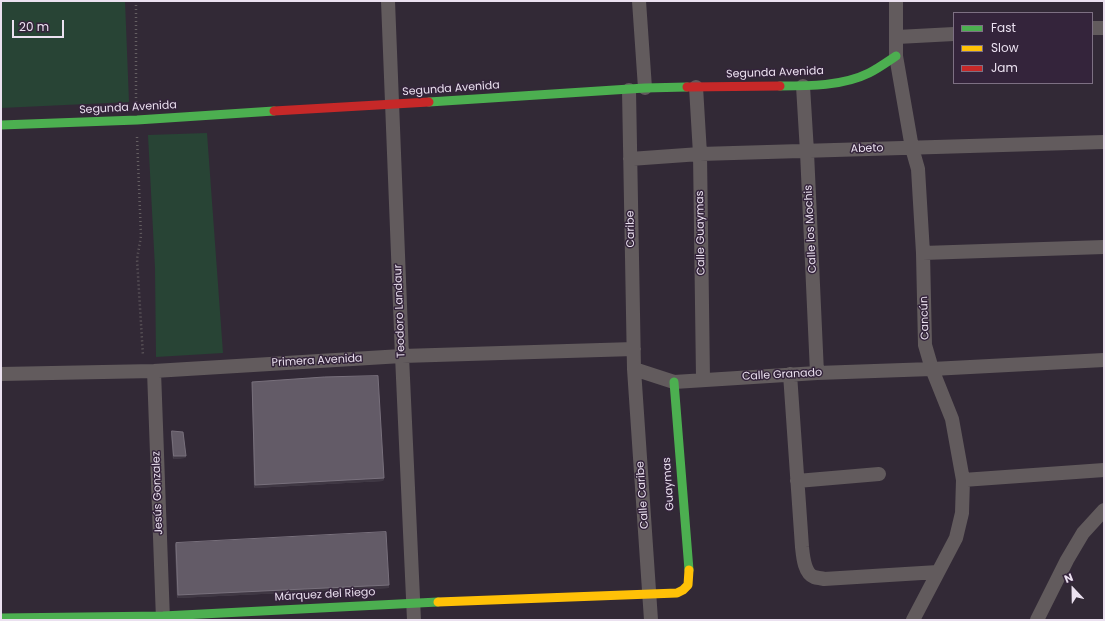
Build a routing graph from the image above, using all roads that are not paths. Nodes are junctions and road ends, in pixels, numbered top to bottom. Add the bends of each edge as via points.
1 (388, 1) edge
2 (639, 1) edge
3 (896, 1) edge
4 (1093, 28) edge
5 (1104, 28) edge
6 (953, 34) edge
7 (897, 37) junction
8 (896, 56) junction
9 (803, 86) junction
10 (696, 87) junction
11 (645, 88) junction
12 (629, 90) junction
13 (392, 104) junction
14 (1, 125) edge
15 (1104, 142) edge
16 (912, 148) junction
17 (807, 152) junction
18 (700, 154) junction
19 (630, 159) junction
20 (1104, 247) edge
21 (923, 253) junction
22 (634, 349) junction
23 (402, 356) junction
24 (1104, 360) edge
25 (634, 369) junction
26 (932, 369) junction
27 (148, 371) junction
28 (817, 373) junction
29 (1, 374) edge
30 (790, 374) junction
31 (703, 379) junction
32 (674, 382) junction
33 (1104, 470) edge
34 (879, 474) dead end
35 (963, 480) junction
36 (797, 481) junction
37 (1104, 510) edge
38 (938, 572) junction
39 (688, 584) joint
40 (650, 594) junction
41 (414, 603) junction
42 (1, 618) edge
43 (163, 618) edge
44 (414, 620) edge
45 (651, 620) edge
46 (913, 620) edge
47 (1037, 620) edge

1 - 13 street, Teodoro Landaur
2 - 11 street
3 - 7 street, Cancún
4 - 5 street
6 - 7 street
7 - 8 street, Cancún
8 - 9 street, Segunda Avenida via 869,73 844,82
8 - 16 street, Cancún
9 - 10 street, Segunda Avenida
9 - 17 street, Calle los Mochis
10 - 11 street, Segunda Avenida
10 - 18 street, Calle Guaymas
11 - 12 street, Segunda Avenida
12 - 13 street, Segunda Avenida
12 - 19 street, Caribe
13 - 14 street, Segunda Avenida via 137,120
13 - 23 street, Teodoro Landaur
15 - 16 street, Abeto
16 - 17 street, Abeto
16 - 21 street, Cancún via 918,169
17 - 18 street, Abeto
17 - 28 street, Calle los Mochis
18 - 19 street, Abeto
18 - 31 street, Calle Guaymas
19 - 22 street, Caribe
20 - 21 street
21 - 26 street, Cancún via 925,345
22 - 23 street, Primera Avenida
22 - 25 street, Caribe
23 - 27 street, Primera Avenida
23 - 41 street, Teodoro Landaur
24 - 26 street, Calle Granado
25 - 32 street, Calle Granado
25 - 40 street, Calle Caribe
26 - 28 street, Calle Granado
26 - 35 street, Cancún via 952,419
27 - 29 street, Primera Avenida
27 - 43 street, Jesús Gonzalez
28 - 30 street, Calle Granado
30 - 31 street, Calle Granado
30 - 36 street
31 - 32 street, Calle Granado
32 - 39 street, Guaymas
33 - 35 street
34 - 36 street
35 - 38 street, Cancún via 962,513 956,538
36 - 38 street via 804,562 807,571 813,577 824,579
37 - 47 street via 1083,533
38 - 46 street, Cancún
39 - 40 street, Márquez del Riego via 677,593
40 - 41 street, Márquez del Riego
40 - 45 street, Calle Caribe
41 - 43 street, Márquez del Riego
41 - 44 street, Teodoro Landaur
42 - 43 street, Márquez del Riego

